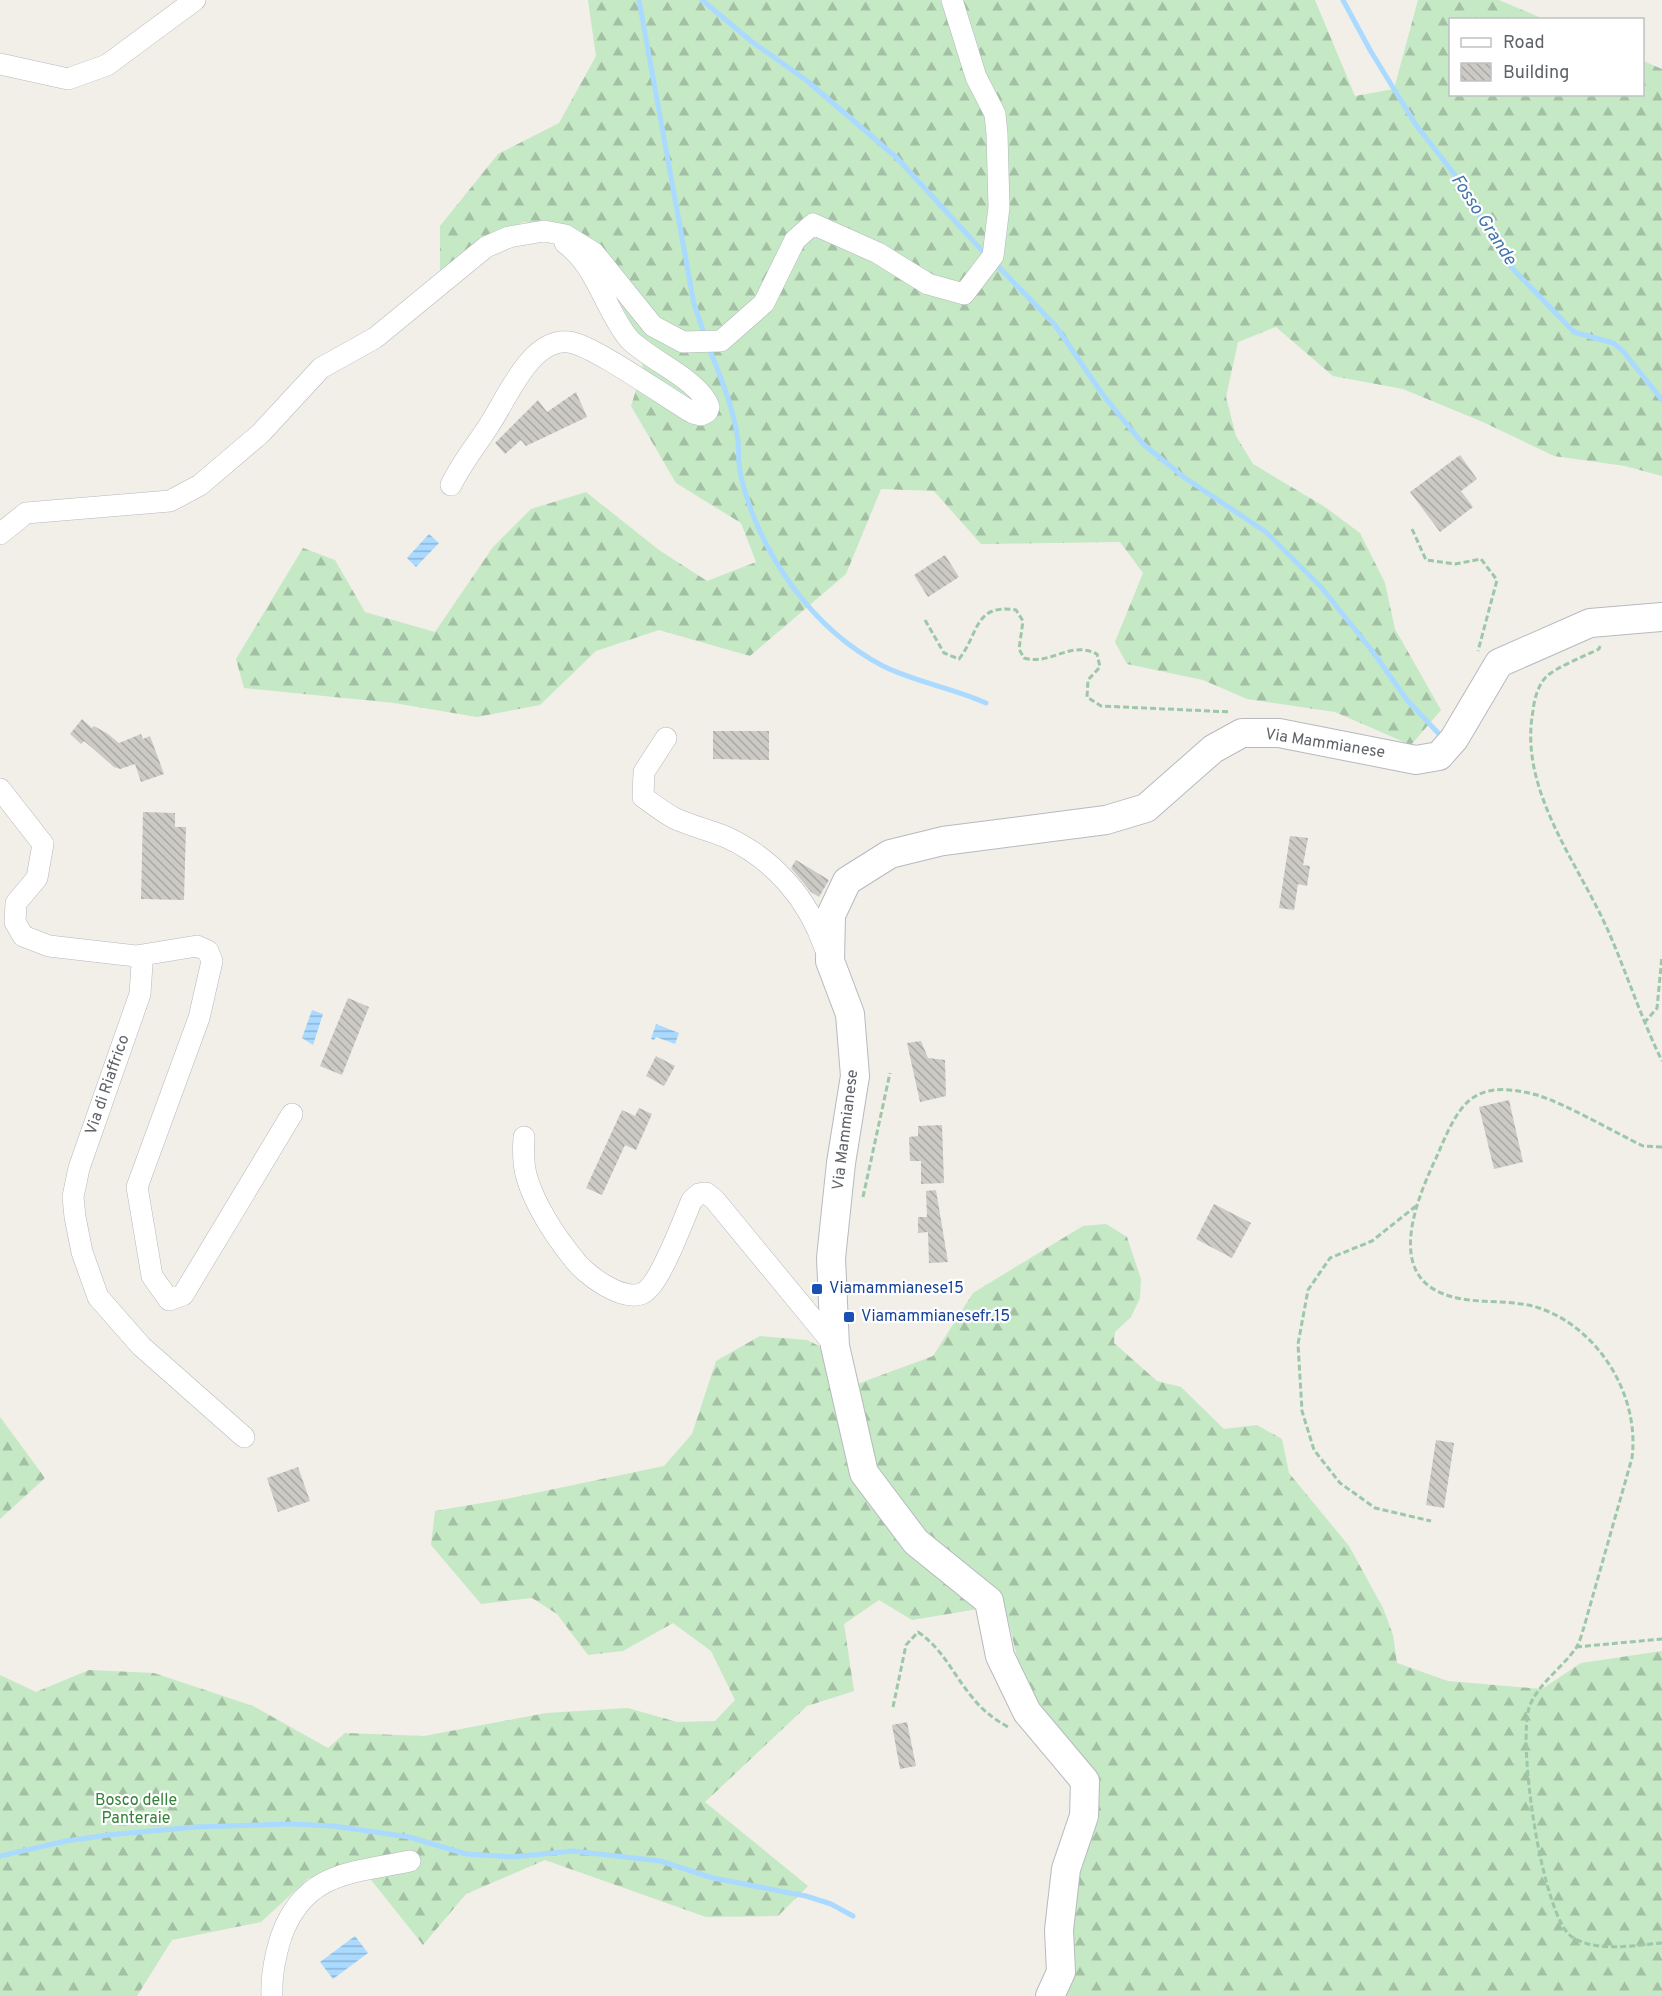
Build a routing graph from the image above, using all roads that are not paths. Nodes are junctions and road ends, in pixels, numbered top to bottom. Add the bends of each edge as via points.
1 (195, 0) edge
2 (952, 0) edge
3 (0, 64) edge
4 (544, 231) junction
5 (451, 485) dead end
6 (0, 534) edge
7 (1662, 617) edge
8 (666, 738) dead end
9 (0, 789) edge
10 (136, 956) junction
11 (830, 961) junction
12 (292, 1114) dead end
13 (524, 1137) dead end
14 (835, 1346) junction
15 (244, 1437) dead end
16 (410, 1862) dead end
17 (272, 1996) edge
18 (1050, 1996) edge

1 - 3 street via 107,65 68,79
2 - 4 street via 976,77 995,114 997,134 999,207 993,256 964,294 928,284 878,253 813,224 795,240 764,303 721,341 683,342 653,326 594,253 565,235
4 - 5 street via 570,247 583,262 630,339 700,393 709,407 701,415 693,413 582,345 558,342 538,353 526,366
4 - 6 street via 509,237 486,248 375,338 321,368 261,433 200,485 170,501 26,513
7 - 11 main road, Via Mammianese via 1590,622 1499,663 1454,739 1439,756 1416,760 1279,733 1242,733 1213,749 1146,808 1106,820 943,841 890,854 847,881 831,915
8 - 11 street via 644,772 643,797 674,818 727,838 761,858 797,892 816,921
9 - 10 street via 43,844 37,878 16,903 15,922 23,936 49,946
10 - 12 street via 197,946 208,951 212,961 198,1018 137,1187 152,1276 169,1300 183,1295
10 - 15 street, Via di Riaffrico via 142,964 140,994 79,1168 73,1197 82,1252 98,1297 108,1310 141,1346
11 - 14 main road, Via Mammianese via 850,1014 855,1076 831,1258
13 - 14 street via 527,1178 543,1211 574,1260 619,1293 645,1293 655,1281 692,1200 706,1193
14 - 18 main road, Via Mammianese via 864,1473 916,1542 989,1600 1000,1656 1027,1712 1085,1780 1084,1816 1066,1869 1059,1930 1061,1972
16 - 17 street via 344,1874 311,1889 289,1915 276,1954

